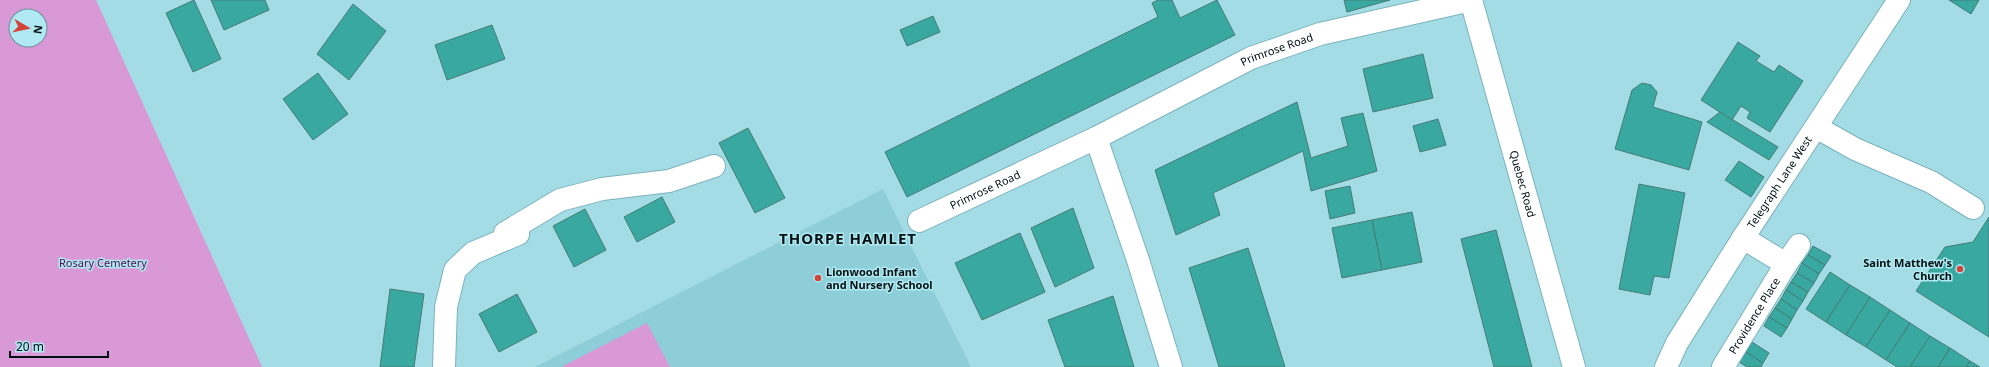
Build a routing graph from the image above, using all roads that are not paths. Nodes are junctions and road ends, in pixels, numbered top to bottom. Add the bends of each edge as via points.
1 (1471, 0) edge
2 (1899, 0) edge
3 (1816, 127) junction
4 (1096, 138) junction
5 (714, 166) dead end
6 (1973, 208) dead end
7 (919, 221) dead end
8 (1743, 238) junction
9 (1799, 245) dead end
10 (1786, 264) junction
11 (444, 367) edge
12 (1171, 367) edge
13 (1574, 367) edge
14 (1666, 367) edge
15 (1723, 367) edge

1 - 4 street, Primrose Road via 1320,34 1251,58
1 - 13 street, Quebec Road
2 - 3 street, Telegraph Lane West
3 - 6 street via 1855,149 1931,182
3 - 8 street, Telegraph Lane West
4 - 7 street, Primrose Road
4 - 12 street
5 - 11 street via 669,181 602,188 560,200 505,233 518,234 473,253 455,270 446,307
8 - 10 street, Providence Place
8 - 14 street, Telegraph Lane West via 1677,343
9 - 10 street, Providence Place
10 - 15 street, Providence Place

